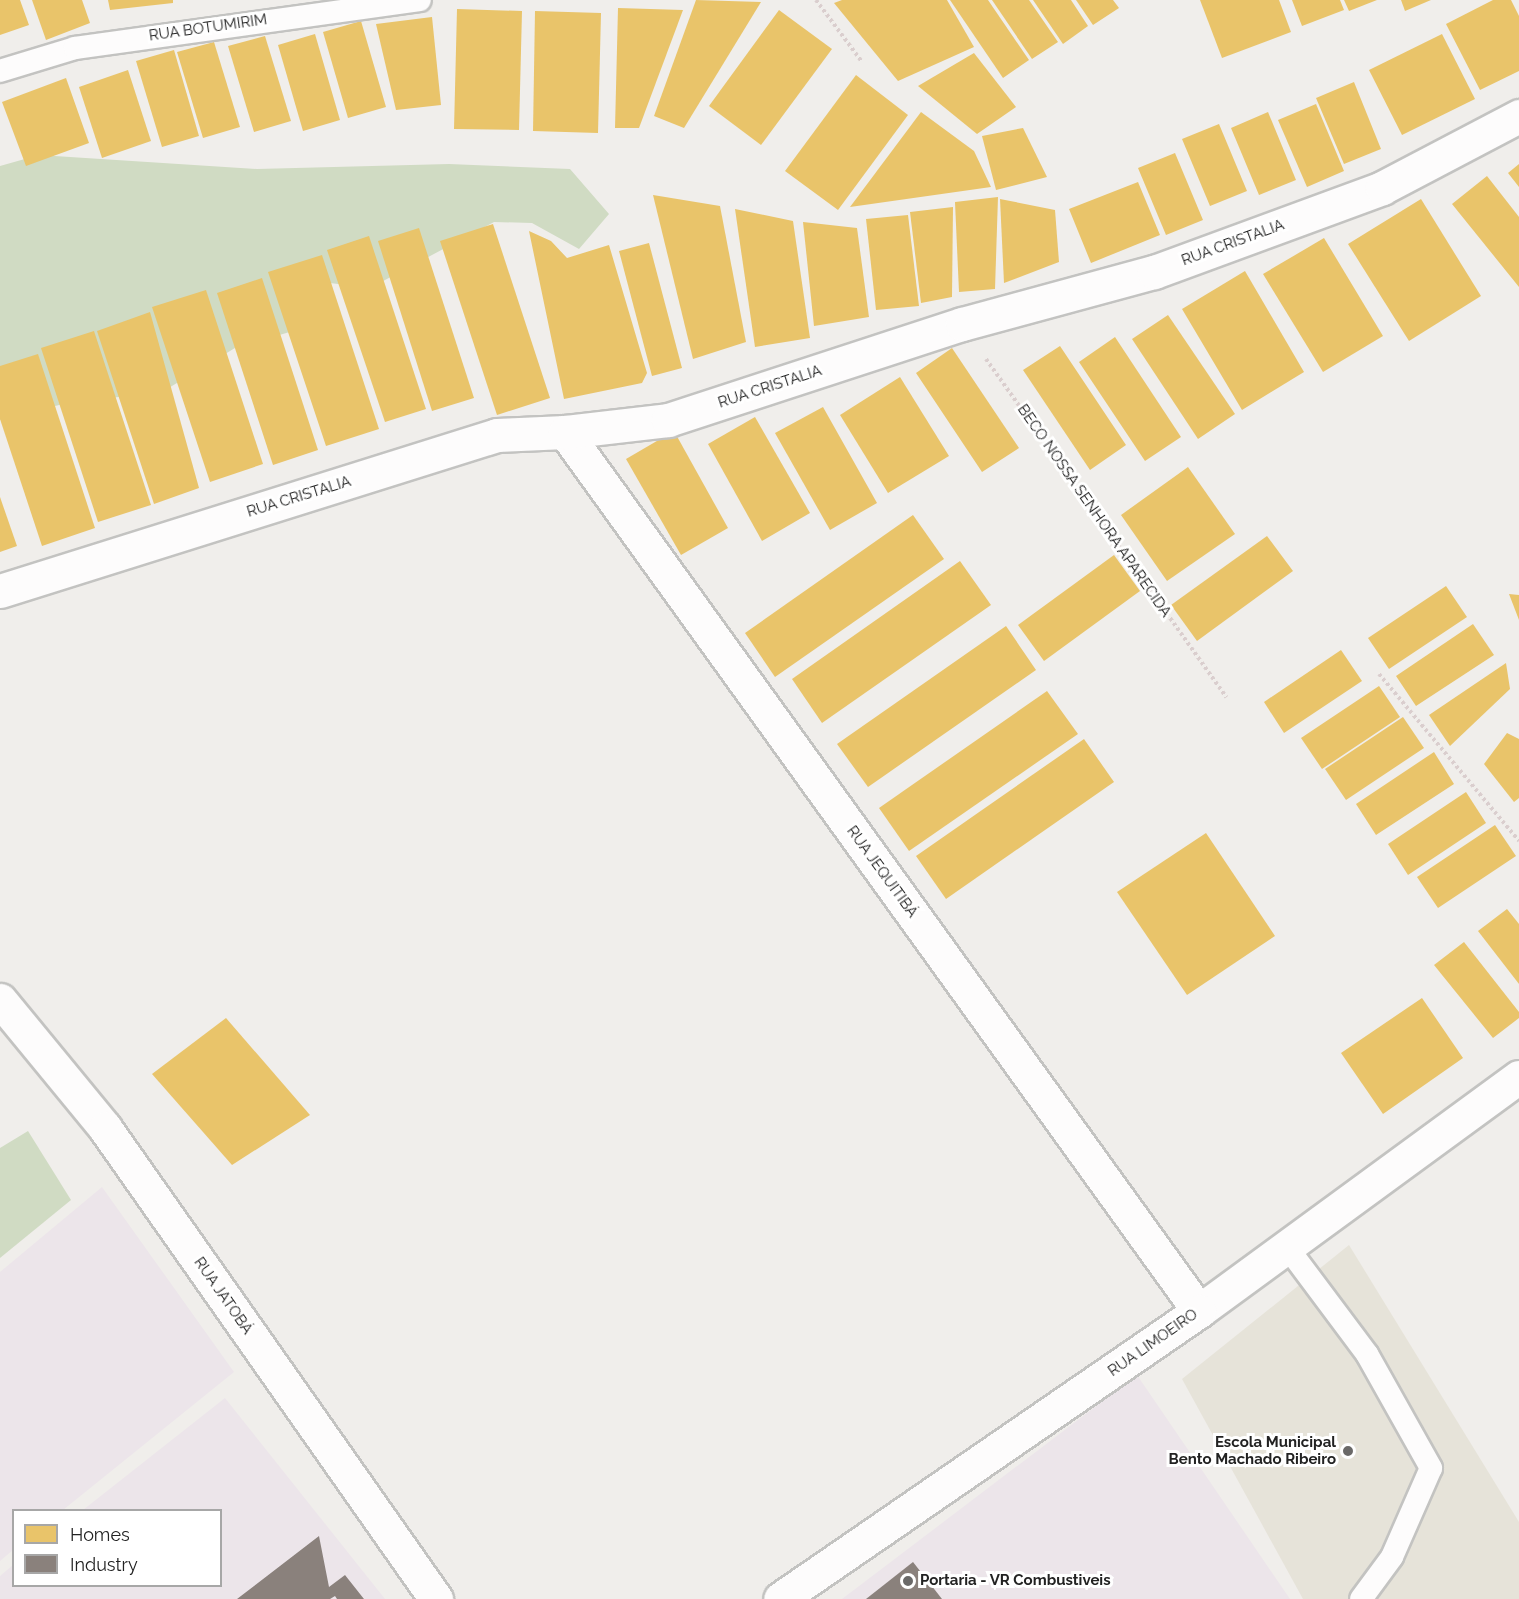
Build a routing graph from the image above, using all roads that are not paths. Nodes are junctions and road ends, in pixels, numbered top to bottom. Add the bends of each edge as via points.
1 (420, 0) edge
2 (0, 71) edge
3 (1519, 116) edge
4 (565, 432) junction
5 (0, 591) edge
6 (0, 1000) edge
7 (1519, 1077) edge
8 (1287, 1247) junction
9 (1199, 1311) junction
10 (436, 1599) edge
11 (780, 1599) edge
12 (1361, 1599) edge

1 - 2 lane, RUA BOTUMIRIM via 75,48
3 - 4 street, RUA CRISTALIA via 1382,188 1154,272 962,324 668,420
4 - 5 street, RUA CRISTALIA via 497,435
4 - 9 street, RUA JEQUITIBÁ
6 - 10 street, RUA JATOBÁ via 105,1128
7 - 8 street, RUA LIMOEIRO
8 - 9 street, RUA LIMOEIRO
8 - 12 lane via 1367,1353 1431,1468 1392,1557
9 - 11 street, RUA LIMOEIRO

